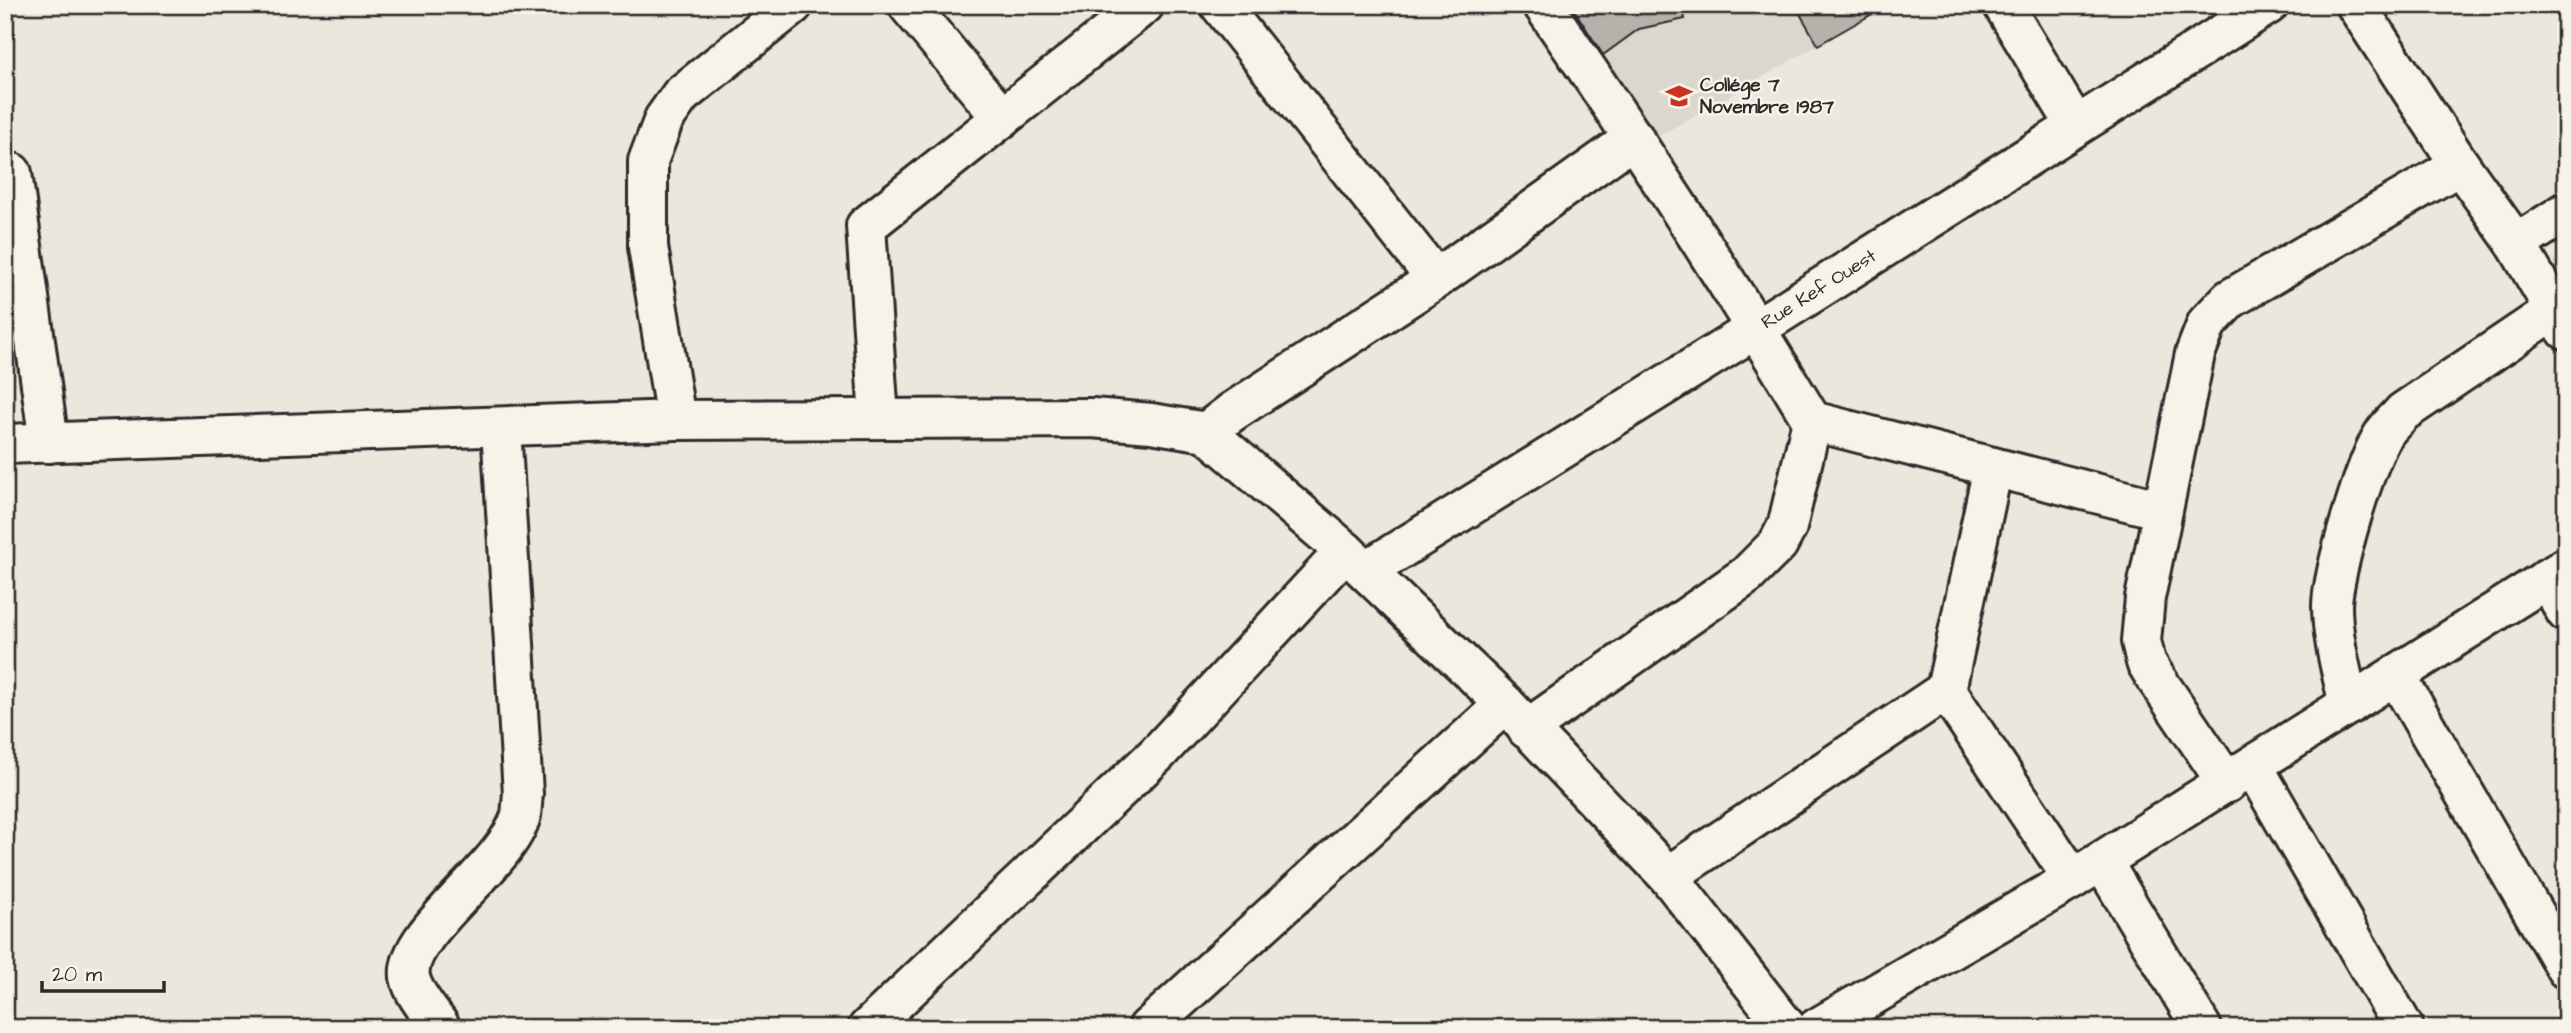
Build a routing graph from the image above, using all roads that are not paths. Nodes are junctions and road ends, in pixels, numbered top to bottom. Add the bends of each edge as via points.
1 (793, 5) edge
2 (908, 5) edge
3 (1144, 5) edge
4 (1220, 5) edge
5 (1543, 5) edge
6 (2003, 5) edge
7 (2268, 5) edge
8 (2356, 5) edge
9 (1002, 118) junction
10 (2076, 126) junction
11 (1634, 138) junction
12 (2460, 165) junction
13 (12, 173) dead end
14 (2566, 212) edge
15 (2516, 244) junction
16 (1436, 279) junction
17 (2560, 320) edge
18 (1757, 328) junction
19 (879, 419) junction
20 (676, 420) junction
21 (1812, 421) junction
22 (501, 427) junction
23 (1206, 432) junction
24 (48, 443) junction
25 (5, 444) edge
26 (1993, 467) junction
27 (2162, 510) junction
28 (1356, 561) junction
29 (2556, 573) edge
30 (2566, 612) edge
31 (2396, 675) junction
32 (1946, 690) junction
33 (2349, 705) junction
34 (1516, 717) junction
35 (2240, 775) junction
36 (2088, 870) junction
37 (1668, 876) junction
38 (2566, 969) edge
39 (440, 1028) edge
40 (868, 1028) edge
41 (1148, 1028) edge
42 (1787, 1028) edge
43 (1817, 1028) edge
44 (2202, 1028) edge
45 (2404, 1028) edge

1 - 20 street via 681,95 664,119 648,161 648,247
2 - 9 street
3 - 9 street
4 - 16 street
5 - 11 street
6 - 10 street
7 - 10 street, Rue Kef Ouest
8 - 12 street
9 - 19 street via 866,226
10 - 18 street, Rue Kef Ouest
11 - 16 street
11 - 18 street
12 - 15 street
12 - 27 street via 2230,299 2207,323 2195,354
13 - 24 street
14 - 15 street
15 - 17 street
16 - 23 street
17 - 33 street via 2403,412 2384,433 2363,482 2332,604
18 - 21 street
18 - 28 street, Rue Kef Ouest
19 - 20 street
19 - 23 street via 1092,418
20 - 22 street
21 - 26 street
21 - 34 street via 1787,527 1778,544 1747,575
22 - 24 street
22 - 39 street via 521,816 478,879 428,932 409,965 412,985
23 - 28 street
24 - 25 street
26 - 27 street
26 - 32 street
27 - 35 street via 2145,597 2141,641 2146,662
28 - 34 street
28 - 40 street, Rue Kef Ouest
29 - 30 street
29 - 31 street
31 - 33 street
31 - 38 street
32 - 36 street
32 - 37 street
33 - 35 street
34 - 37 street
34 - 41 street
35 - 36 street
35 - 45 street
36 - 43 street
36 - 44 street
37 - 42 street

